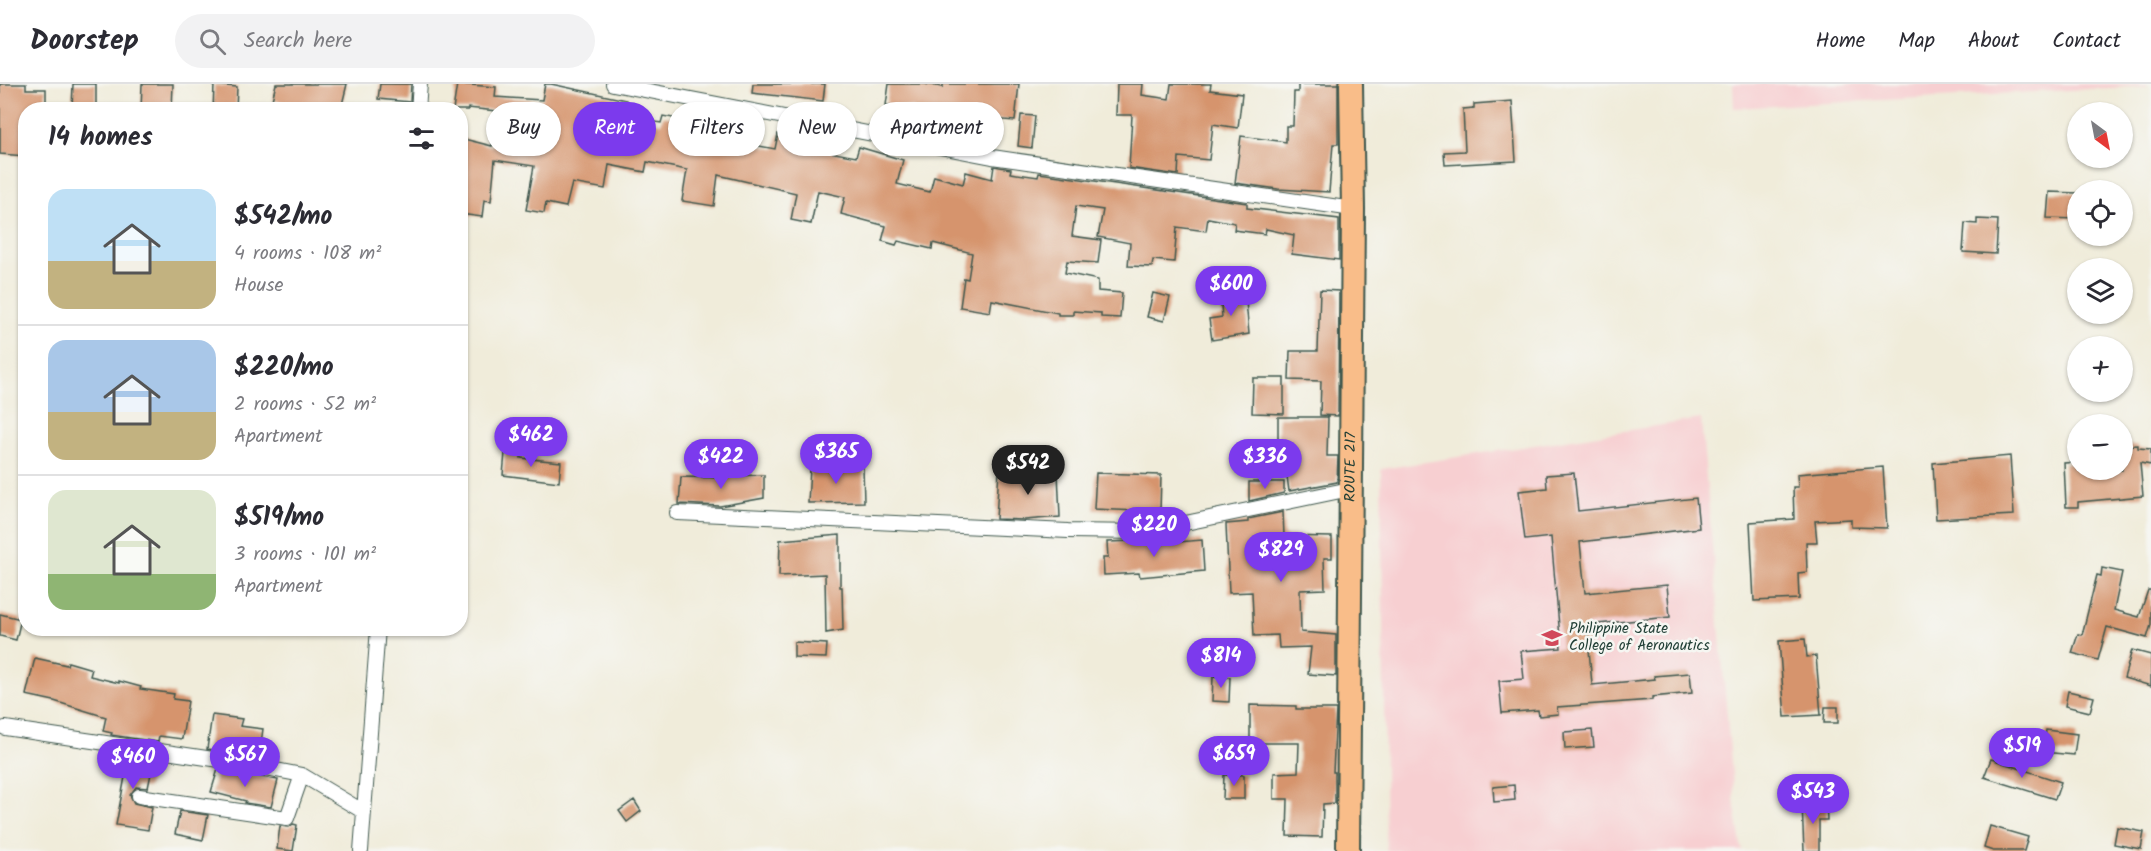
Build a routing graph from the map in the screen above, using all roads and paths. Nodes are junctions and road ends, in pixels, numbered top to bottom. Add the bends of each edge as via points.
1 (420, 84) edge
2 (613, 84) edge
3 (1351, 84) edge
4 (419, 102) edge
5 (1353, 209) junction
6 (1350, 489) junction
7 (677, 513) dead end
8 (377, 636) edge
9 (5, 728) dead end
10 (302, 775) junction
11 (139, 796) dead end
12 (364, 812) junction
13 (361, 851) edge
14 (1348, 851) edge

1 - 4 street
2 - 5 street via 992,157
3 - 5 main road, ROUTE 217
5 - 6 main road, ROUTE 217
6 - 7 street via 1142,532
6 - 14 main road, ROUTE 217
8 - 12 street
9 - 10 street
10 - 11 street via 287,818
10 - 12 street
12 - 13 street

